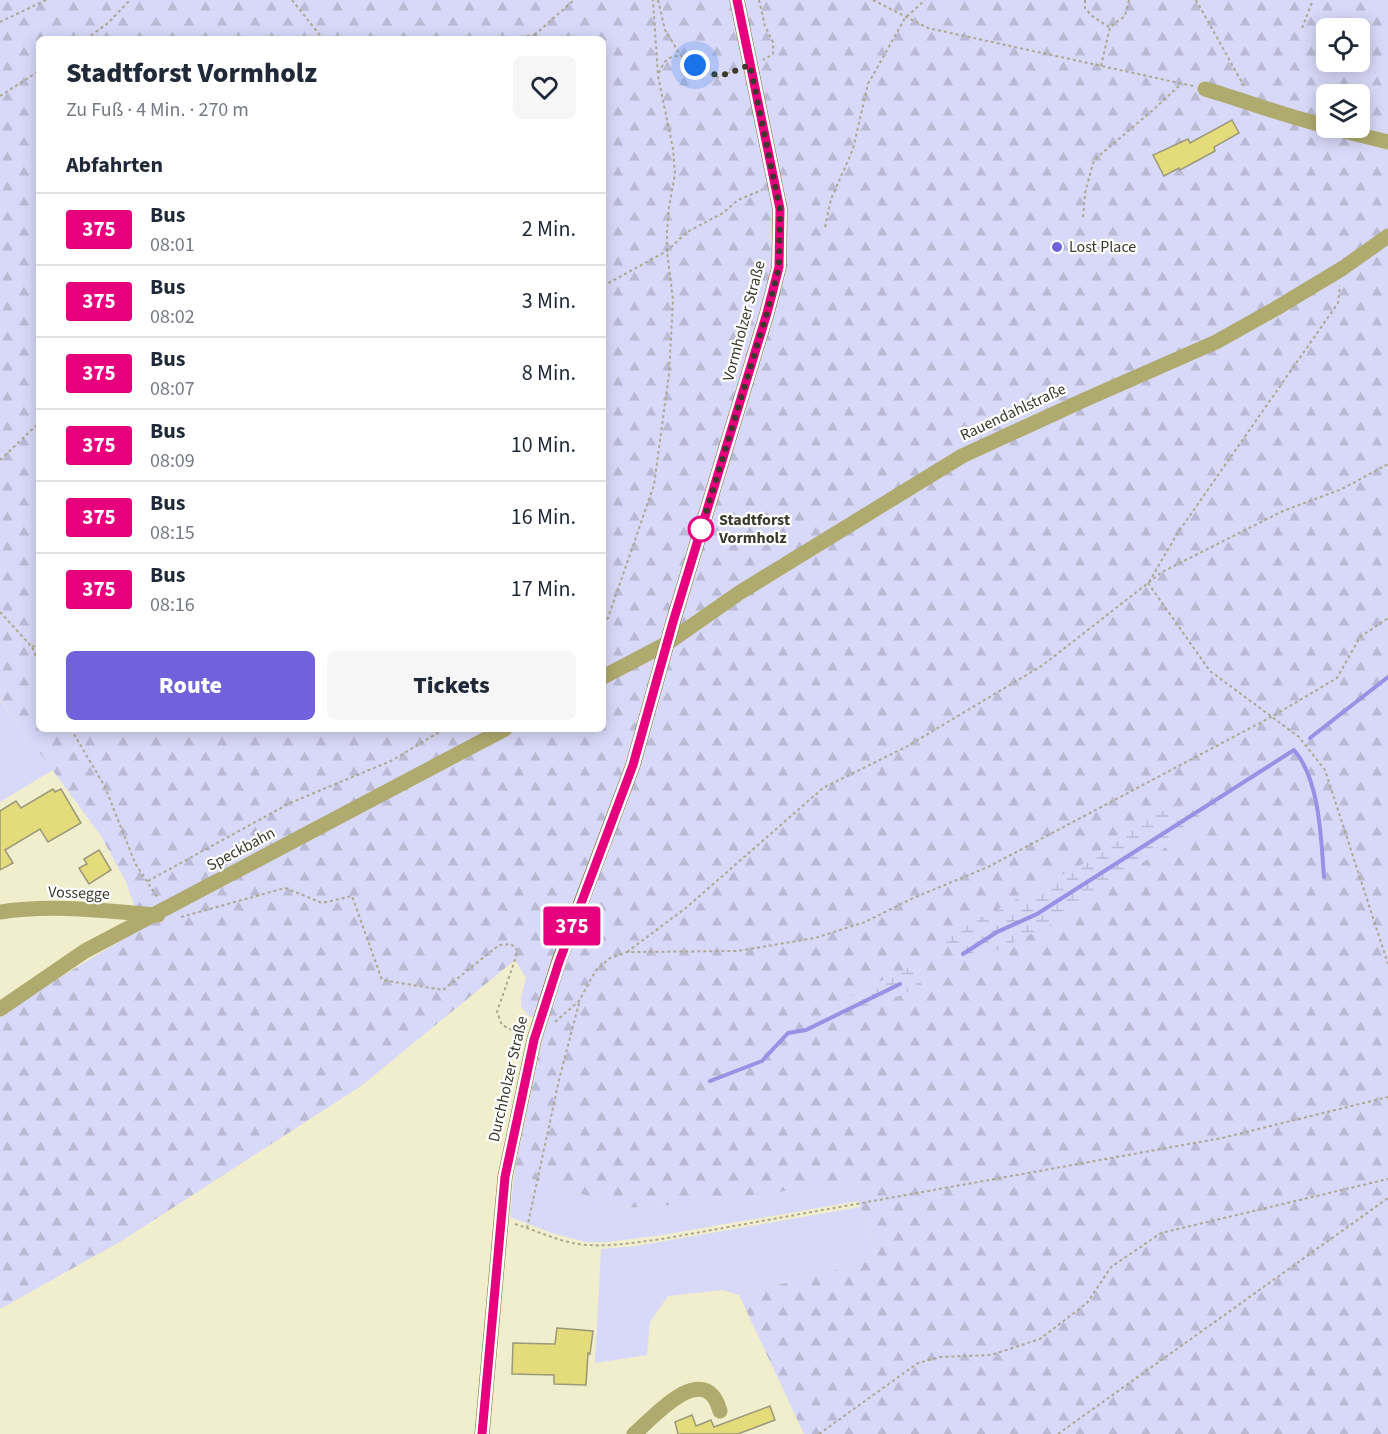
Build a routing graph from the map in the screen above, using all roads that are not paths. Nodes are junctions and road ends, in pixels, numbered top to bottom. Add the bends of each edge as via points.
1 (736, 0) edge
2 (1205, 89) road end
3 (1316, 124) edge
4 (1370, 138) edge
5 (1388, 142) edge
6 (1388, 236) edge
7 (666, 644) junction
8 (606, 676) edge
9 (499, 732) edge
10 (0, 912) edge
11 (158, 915) junction
12 (0, 1009) edge
13 (720, 1412) dead end
14 (483, 1434) edge
15 (634, 1434) edge

1 - 7 main road, Vormholzer Straße via 776,184 780,209 779,267
2 - 3 street
4 - 5 street
6 - 7 street, Rauendahlstraße via 1343,268 1216,342 962,456 739,593
7 - 8 street
7 - 14 main road, Durchholzer Straße via 633,765 562,951 534,1040 505,1177
9 - 11 street, Speckbahn
10 - 11 street, Vossegge via 83,910
11 - 12 street, Speckbahn via 85,951
13 - 15 street via 717,1399 703,1389 688,1390

